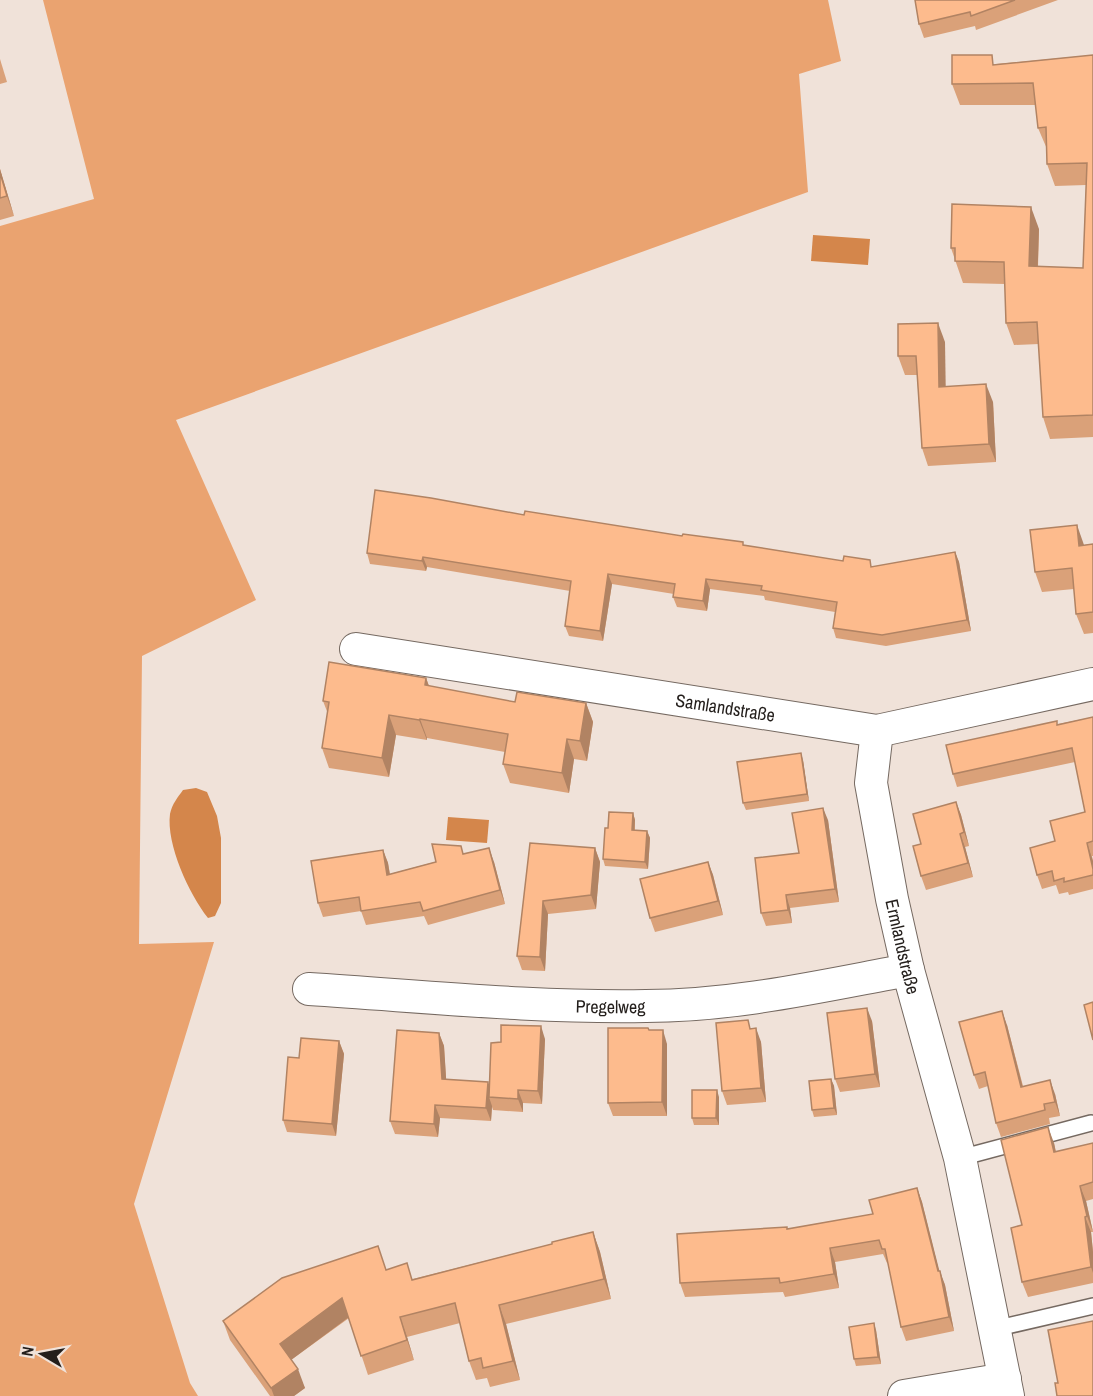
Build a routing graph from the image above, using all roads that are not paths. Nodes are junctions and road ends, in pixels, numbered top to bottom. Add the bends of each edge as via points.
1 (356, 649) dead end
2 (1093, 684) edge
3 (877, 731) junction
4 (908, 970) junction
5 (309, 989) dead end
6 (1091, 1123) dead end
7 (960, 1158) junction
8 (1093, 1306) edge
9 (994, 1329) junction
10 (1006, 1388) edge
11 (904, 1396) edge

1 - 3 street, Samlandstraße
2 - 3 street, Samlandstraße
3 - 4 street, Ermlandstraße via 871,783
4 - 5 street, Pregelweg via 750,999 647,1006 546,1004
4 - 7 street, Ermlandstraße
6 - 7 lane
7 - 9 street, Ermlandstraße
8 - 9 lane
9 - 10 street, Ermlandstraße
10 - 11 street

